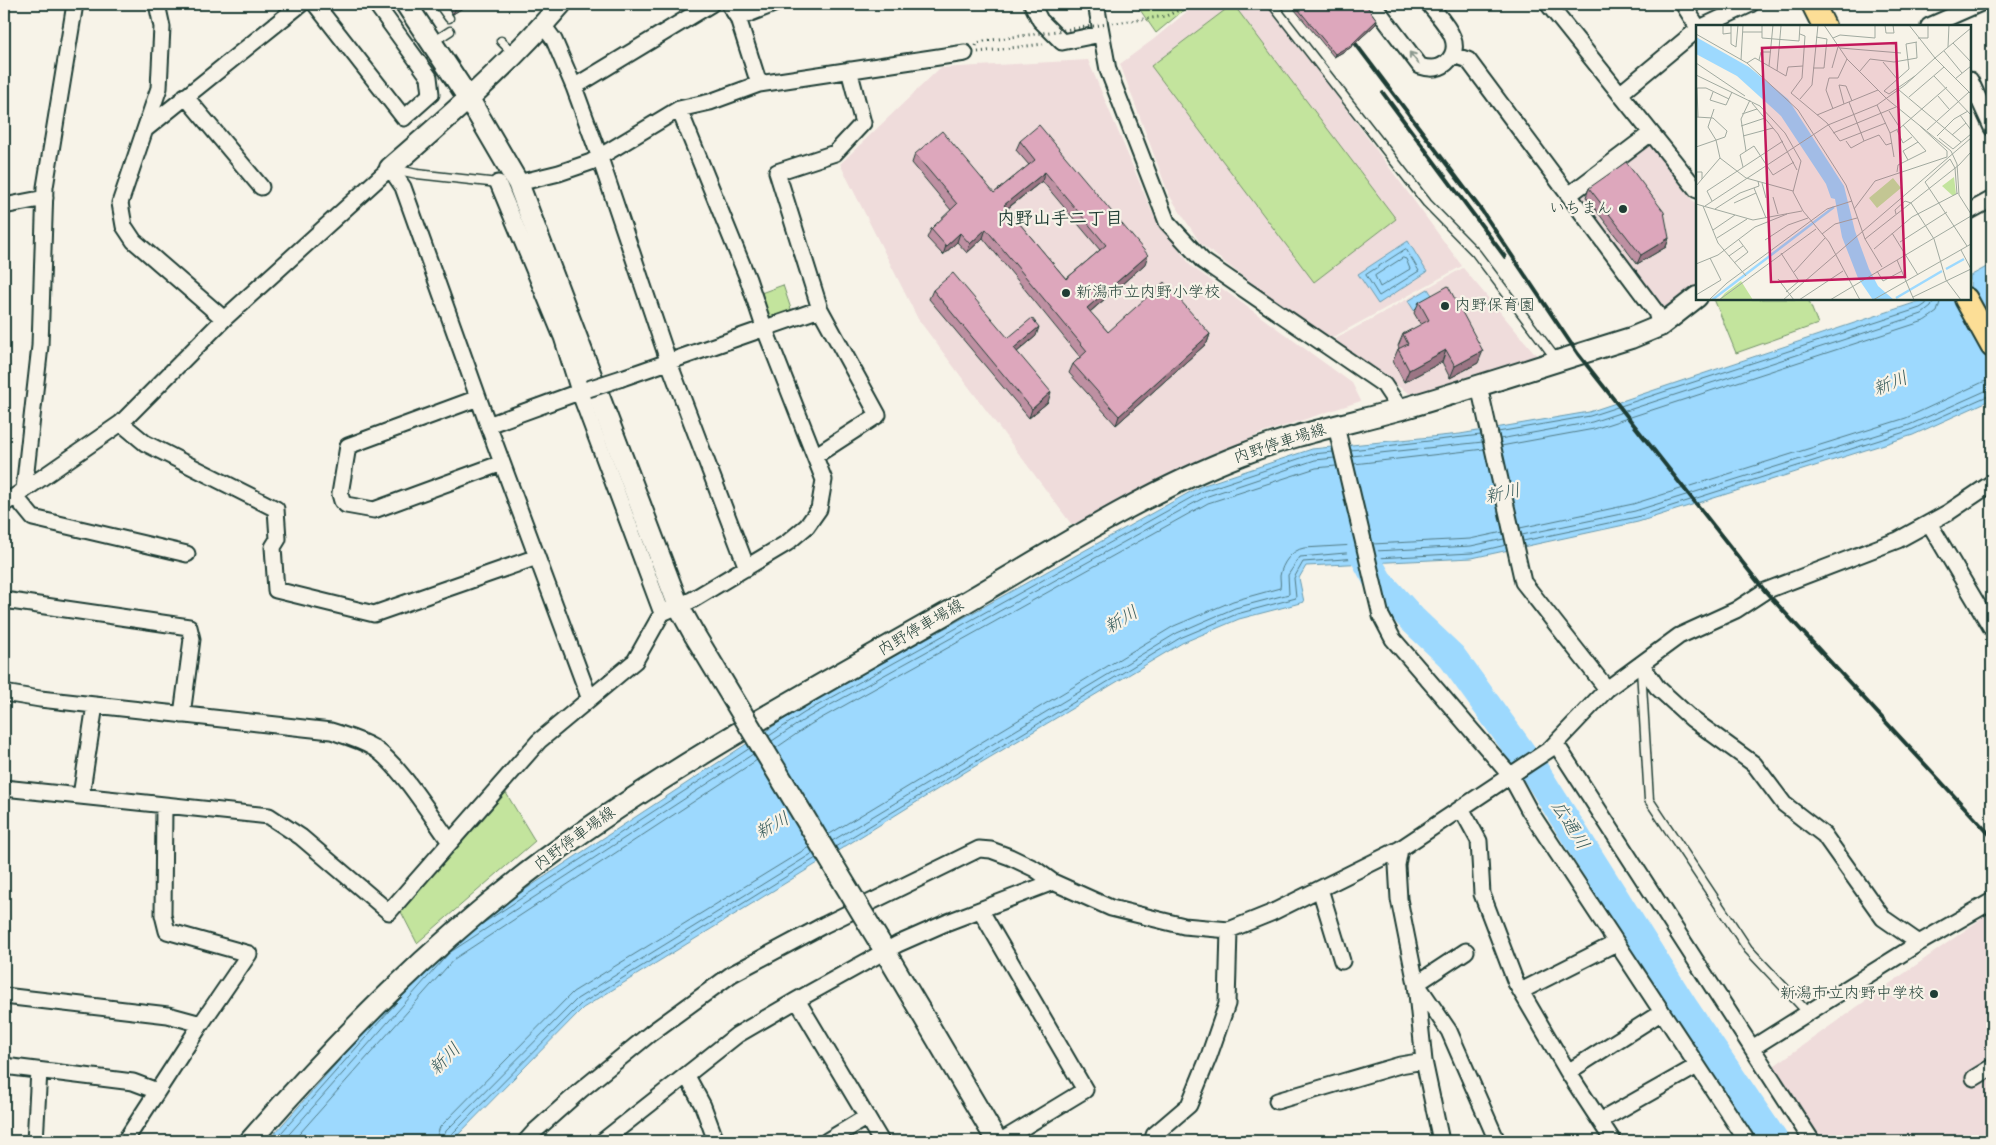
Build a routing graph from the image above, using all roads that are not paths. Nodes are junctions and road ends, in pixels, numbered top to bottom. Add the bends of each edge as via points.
1 (75, 4) edge
2 (157, 4) edge
3 (301, 4) edge
4 (315, 4) edge
5 (376, 4) edge
6 (406, 4) edge
7 (439, 4) edge
8 (561, 4) edge
9 (711, 4) edge
10 (729, 4) edge
11 (774, 4) edge
12 (1032, 4) edge
13 (1096, 4) edge
14 (1272, 4) edge
15 (1373, 4) edge
16 (1429, 4) edge
17 (1548, 4) edge
18 (1683, 4) edge
19 (1751, 4) edge
20 (1813, 4) edge
21 (1979, 4) edge
22 (449, 18) dead end
23 (738, 18) junction
24 (1946, 23) edge
25 (543, 25) junction
26 (1706, 25) edge
27 (1824, 25) edge
28 (1696, 26) edge
29 (1696, 29) edge
30 (450, 31) dead end
31 (1101, 34) junction
32 (432, 43) junction
33 (965, 53) dead end
34 (1453, 55) junction
35 (849, 70) junction
36 (1971, 82) edge
37 (759, 84) junction
38 (574, 87) junction
39 (1621, 93) junction
40 (186, 96) junction
41 (469, 99) junction
42 (679, 109) junction
43 (147, 128) junction
44 (1992, 128) edge
45 (1650, 133) junction
46 (600, 158) junction
47 (390, 168) junction
48 (508, 183) junction
49 (261, 186) dead end
50 (1696, 189) edge
51 (1569, 195) junction
52 (44, 198) junction
53 (1992, 199) edge
54 (4, 206) edge
55 (1971, 210) edge
56 (1696, 299) edge
57 (1967, 300) edge
58 (820, 309) junction
59 (224, 319) junction
60 (1660, 326) junction
61 (764, 327) junction
62 (1992, 346) edge
63 (668, 360) junction
64 (1556, 360) junction
65 (1479, 386) junction
66 (584, 390) junction
67 (478, 398) junction
68 (1400, 409) junction
69 (121, 423) junction
70 (488, 425) junction
71 (1336, 426) junction
72 (815, 456) junction
73 (502, 463) junction
74 (1992, 483) edge
75 (14, 496) edge
76 (1929, 523) junction
77 (187, 554) dead end
78 (537, 557) junction
79 (747, 568) junction
80 (4, 600) edge
81 (670, 610) junction
82 (1992, 629) edge
83 (1641, 664) junction
84 (1607, 689) junction
85 (4, 693) edge
86 (589, 698) junction
87 (95, 705) junction
88 (182, 715) junction
89 (1553, 747) junction
90 (1513, 773) junction
91 (4, 788) edge
92 (81, 796) junction
93 (164, 805) junction
94 (1461, 808) junction
95 (450, 842) junction
96 (1400, 849) junction
97 (1053, 882) junction
98 (1320, 889) junction
99 (1992, 901) edge
100 (980, 911) junction
101 (1230, 930) junction
102 (1616, 943) junction
103 (1919, 943) junction
104 (882, 946) junction
105 (1466, 951) dead end
106 (1342, 961) dead end
107 (1416, 984) junction
108 (1521, 990) junction
109 (4, 996) edge
110 (797, 1000) junction
111 (1662, 1012) junction
112 (1808, 1013) junction
113 (201, 1024) junction
114 (1752, 1048) junction
115 (1424, 1061) junction
116 (4, 1066) edge
117 (1697, 1066) junction
118 (1992, 1067) edge
119 (38, 1071) junction
120 (1568, 1072) junction
121 (687, 1076) junction
122 (1974, 1078) dead end
123 (157, 1090) junction
124 (1277, 1101) dead end
125 (865, 1118) junction
126 (1600, 1121) junction
127 (34, 1141) edge
128 (125, 1141) edge
129 (250, 1141) edge
130 (526, 1141) edge
131 (603, 1141) edge
132 (716, 1141) edge
133 (827, 1141) edge
134 (881, 1141) edge
135 (997, 1141) edge
136 (1001, 1141) edge
137 (1153, 1141) edge
138 (1441, 1141) edge
139 (1497, 1141) edge
140 (1614, 1141) edge
141 (1747, 1141) edge
142 (1812, 1141) edge

1 - 52 street
2 - 43 street via 162,27 159,88
3 - 40 street
4 - 5 street via 404,118 431,94 429,77
6 - 32 main road
7 - 22 lane
8 - 25 main road
9 - 38 street
10 - 23 street
11 - 23 street
12 - 31 street via 1040,20 1062,42
13 - 31 street
14 - 64 lane via 1427,204 1476,252
34 -> 15 street via 1436,68 1420,66
16 - 34 street via 1454,38
17 - 39 street
18 - 28 street
19 - 26 street
20 - 27 main road
21 - 24 street
23 - 37 street
25 - 38 street via 554,40
25 - 41 main road via 508,48
29 - 39 street
30 - 32 lane
31 - 68 street via 1108,70 1167,222 1203,261 1384,384
32 - 41 main road
33 - 35 street
34 - 51 street via 1468,60
35 - 37 street
35 - 58 street via 863,123 836,153 777,172
36 - 44 street
37 - 42 street via 710,102
38 - 46 street
39 - 45 street
40 - 43 street
40 - 49 street
41 - 47 main road
41 - 48 main road
42 - 46 street
42 - 61 street via 748,279
43 - 59 street via 120,203 124,226 134,241
45 - 50 street
45 - 51 street
46 - 48 street via 559,173
46 - 63 street
47 - 48 lane via 417,174
47 - 59 street
47 - 67 street via 403,187
48 - 66 street via 542,284
48 - 81 main road
51 - 60 street via 1656,312
52 - 54 street
52 - 75 street via 40,346
53 - 55 street
56 - 60 main road, 内野停車場線
57 - 62 main road
58 - 61 street
58 - 72 street via 878,415
59 - 69 street
60 - 64 main road, 内野停車場線
61 - 63 street
61 - 72 street
63 - 66 street, bridge
63 - 79 street
64 - 65 main road, 内野停車場線
65 - 68 main road, 内野停車場線
65 - 84 street via 1523,582
66 - 70 street
66 - 81 street
67 - 70 street
67 - 73 street via 348,446 340,494 342,501 346,505 374,510
68 - 71 main road, 内野停車場線
69 - 75 street
69 - 78 street via 145,443 276,508 278,539 273,547 276,590 374,614
70 - 73 street
71 - 90 street via 1381,616 1393,639
71 - 129 main road, 内野停車場線 via 1284,439 1240,455 1126,508 687,763 606,816 542,862 441,945 384,997
72 - 79 street via 824,480 819,509 787,543
73 - 78 street
74 - 76 street
75 - 77 street via 33,518
76 - 82 street
76 - 83 street via 1898,540 1766,590 1736,610 1679,636
78 - 86 street
79 - 81 street
80 - 88 street via 189,628 192,639
81 - 86 street via 635,661
81 - 104 main road, bridge via 694,634
83 - 84 street
83 - 103 street via 1657,687 1692,719 1754,764 1784,804 1824,835 1883,918
83 - 112 lane via 1649,800 1748,950
84 - 89 street
85 - 87 street
86 - 95 street via 539,741
87 - 88 street
87 - 92 street
88 - 95 street via 331,731 354,738 376,749 396,769
89 - 90 street
89 - 114 street
90 - 94 street
90 - 102 street via 1529,810
91 - 92 street
92 - 93 street
93 - 95 street via 269,816 301,837 389,912
93 - 113 street via 163,915 167,931 249,954
94 - 96 street
94 - 108 street via 1479,841 1482,894
96 - 98 street
96 - 107 street via 1398,899
97 - 100 street
97 - 101 street via 1135,915 1184,926
97 - 130 street via 1035,868 991,850 979,849 938,868 732,974 651,1032
98 - 101 street
98 - 106 street
99 - 103 street
100 - 104 street
100 - 136 street via 1085,1090
101 - 137 street via 1227,1004 1209,1056 1189,1105 1154,1136
102 - 108 street
102 - 111 street
103 - 112 street
104 - 110 street
104 - 135 main road
105 - 107 street
107 - 115 street
107 - 139 street via 1449,1032
108 - 120 street
109 - 113 street via 168,1016
110 - 121 street via 737,1035
110 - 125 street
111 - 117 street
111 - 120 street
112 - 114 street
113 - 123 street
114 - 142 street
115 - 124 street
115 - 138 street
116 - 119 street
117 - 126 street
117 - 141 street
118 - 122 street
119 - 123 street via 132,1082
119 - 127 street
120 - 126 street
121 - 131 street
121 - 132 street
123 - 128 street
125 - 133 street
125 - 134 street
126 - 140 street

